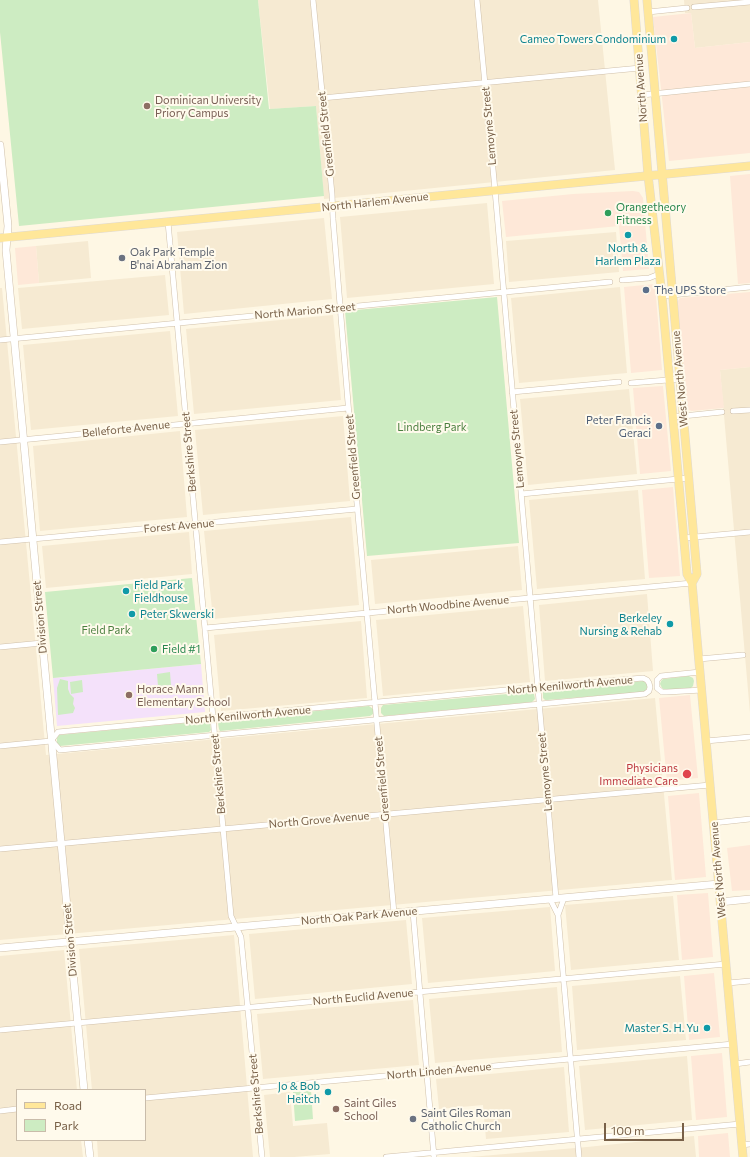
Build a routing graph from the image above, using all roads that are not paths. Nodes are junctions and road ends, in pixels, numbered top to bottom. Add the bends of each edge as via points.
1 (313, 0) edge
2 (477, 0) edge
3 (634, 0) edge
4 (647, 0) edge
5 (750, 2) edge
6 (694, 7) dead end
7 (687, 8) dead end
8 (648, 12) junction
9 (640, 68) junction
10 (485, 83) junction
11 (750, 84) edge
12 (655, 93) junction
13 (642, 95) junction
14 (322, 98) junction
15 (0, 145) edge
16 (750, 166) edge
17 (662, 174) junction
18 (648, 175) junction
19 (495, 190) junction
20 (332, 206) junction
21 (168, 222) junction
22 (3, 238) edge
23 (659, 278) junction
24 (622, 280) dead end
25 (610, 282) dead end
26 (750, 287) edge
27 (503, 292) junction
28 (672, 295) junction
29 (662, 296) junction
30 (340, 307) junction
31 (177, 323) junction
32 (14, 338) junction
33 (0, 340) edge
34 (680, 378) junction
35 (669, 380) junction
36 (619, 382) dead end
37 (631, 383) dead end
38 (512, 392) junction
39 (348, 408) junction
40 (750, 410) edge
41 (733, 411) dead end
42 (722, 412) dead end
43 (683, 416) junction
44 (673, 417) junction
45 (186, 424) junction
46 (23, 439) junction
47 (0, 442) edge
48 (689, 478) junction
49 (678, 479) junction
50 (521, 494) junction
51 (357, 509) junction
52 (196, 524) junction
53 (750, 532) edge
54 (694, 537) junction
55 (684, 538) junction
56 (33, 539) junction
57 (0, 542) edge
58 (692, 583) junction
59 (530, 598) junction
60 (367, 613) junction
61 (205, 628) junction
62 (42, 644) junction
63 (0, 647) edge
64 (743, 655) dead end
65 (699, 659) junction
66 (700, 672) junction
67 (538, 687) junction
68 (702, 690) junction
69 (375, 703) junction
70 (539, 704) junction
71 (213, 718) junction
72 (377, 720) junction
73 (214, 735) junction
74 (750, 737) edge
75 (51, 741) junction
76 (706, 741) junction
77 (0, 746) edge
78 (710, 785) junction
79 (548, 800) junction
80 (386, 814) junction
81 (750, 819) edge
82 (714, 823) junction
83 (223, 828) junction
84 (61, 843) junction
85 (0, 848) edge
86 (719, 884) junction
87 (556, 898) junction
88 (750, 899) edge
89 (720, 902) junction
90 (413, 912) junction
91 (394, 913) junction
92 (558, 915) junction
93 (236, 927) junction
94 (70, 942) junction
95 (0, 948) edge
96 (726, 964) junction
97 (563, 979) junction
98 (750, 981) edge
99 (728, 983) junction
100 (420, 992) junction
101 (248, 1007) junction
102 (78, 1023) junction
103 (0, 1030) edge
104 (733, 1044) junction
105 (570, 1059) junction
106 (750, 1062) edge
107 (735, 1064) junction
108 (427, 1072) junction
109 (255, 1088) junction
110 (84, 1089) edge
111 (146, 1098) edge
112 (16, 1110) edge
113 (0, 1111) edge
114 (740, 1124) junction
115 (577, 1140) junction
116 (88, 1141) edge
117 (746, 1145) edge
118 (434, 1155) edge
119 (90, 1157) edge
120 (262, 1157) edge
121 (386, 1157) edge
122 (579, 1157) edge
123 (743, 1157) edge

1 - 14 street, Greenfield Street
2 - 10 street, Lemoyne Street
3 - 9 main road, North Avenue
4 - 8 main road, North Avenue
5 - 6 street
7 - 8 street
8 - 12 main road, North Avenue
9 - 10 street
9 - 13 main road, North Avenue
10 - 14 street
10 - 19 street, Lemoyne Street
11 - 12 street
12 - 13 street
12 - 17 main road, North Avenue
13 - 18 main road, North Avenue
14 - 20 street, Greenfield Street
15 - 22 street, Division Street via 8,226
16 - 17 main road, North Harlem Avenue
17 - 18 main road, North Harlem Avenue
17 - 28 main road, West North Avenue
18 - 19 main road, North Harlem Avenue
18 - 23 main road, West North Avenue
19 - 20 main road, North Harlem Avenue
19 - 27 street, Lemoyne Street
20 - 21 main road, North Harlem Avenue
20 - 30 street, Greenfield Street
21 - 22 main road, North Harlem Avenue
21 - 31 street, Berkshire Street
22 - 32 street, Division Street
23 - 24 street
23 - 29 main road, West North Avenue
25 - 27 street, North Marion Street
26 - 28 street
27 - 30 street, North Marion Street
27 - 38 street, Lemoyne Street
28 - 29 street
28 - 34 main road, West North Avenue
29 - 35 main road, West North Avenue
30 - 31 street, North Marion Street
30 - 39 street, Greenfield Street
31 - 32 street, North Marion Street
31 - 45 street, Berkshire Street
32 - 33 street, North Marion Street
32 - 46 street, Division Street
34 - 35 street
34 - 43 main road, West North Avenue
35 - 37 street
35 - 44 main road, West North Avenue
36 - 38 street
38 - 50 street, Lemoyne Street
39 - 45 street, Belleforte Avenue
39 - 51 street, Greenfield Street
40 - 41 street
42 - 43 street
43 - 44 street
43 - 48 main road, West North Avenue
44 - 49 main road, West North Avenue
45 - 46 street, Belleforte Avenue
45 - 52 street, Berkshire Street
46 - 47 street, Belleforte Avenue
46 - 56 street, Division Street
48 - 49 street
48 - 54 main road, West North Avenue
49 - 50 street
49 - 55 main road, West North Avenue
50 - 59 street, Lemoyne Street
51 - 52 street, Forest Avenue
51 - 60 street, Greenfield Street
52 - 56 street, Forest Avenue
52 - 61 street, Berkshire Street
53 - 54 street
54 - 55 street
54 - 58 main road, West North Avenue via 697,574
55 - 58 main road, West North Avenue via 687,574
56 - 57 street, Forest Avenue
56 - 62 street, Division Street
58 - 59 street, North Woodbine Avenue
58 - 65 main road, West North Avenue
59 - 60 street, North Woodbine Avenue
59 - 67 street, Lemoyne Street
60 - 61 street, North Woodbine Avenue
60 - 69 street, Greenfield Street
61 - 71 street, Berkshire Street
62 - 63 street
62 - 75 street, Division Street
64 - 65 street
65 - 66 main road, West North Avenue
66 - 68 main road, West North Avenue
66 - 68 street via 661,676 657,680 657,688 662,692
67 - 69 street, North Kenilworth Avenue
67 - 70 street, Lemoyne Street
67 - 70 street, North Kenilworth Avenue via 643,678 650,686 645,694
68 - 76 main road, West North Avenue
69 - 71 street, North Kenilworth Avenue
69 - 72 street, Greenfield Street
70 - 72 street, North Kenilworth Avenue
70 - 79 street, Lemoyne Street
71 - 73 street, Berkshire Street
71 - 75 street, North Kenilworth Avenue via 58,732
72 - 73 street, North Kenilworth Avenue
72 - 80 street, Greenfield Street
73 - 75 street, North Kenilworth Avenue via 60,750
73 - 83 street, Berkshire Street
74 - 76 street
75 - 77 street, North Kenilworth Avenue
75 - 84 street, Division Street
76 - 78 main road, West North Avenue
78 - 79 street, North Grove Avenue
78 - 82 main road, West North Avenue
79 - 80 street, North Grove Avenue
79 - 87 street, Lemoyne Street
80 - 83 street, North Grove Avenue
80 - 91 street, Greenfield Street
81 - 82 street
82 - 86 main road, West North Avenue
83 - 84 street, North Grove Avenue
83 - 93 street, Berkshire Street via 231,916
84 - 85 street, North Grove Avenue
84 - 94 street, Division Street
86 - 87 street, North Oak Park Avenue
86 - 89 main road, West North Avenue
87 - 90 street, North Oak Park Avenue
87 - 92 street
87 - 92 street
88 - 89 street
89 - 96 main road, West North Avenue
90 - 91 street, North Oak Park Avenue
90 - 100 street
91 - 93 street, North Oak Park Avenue
92 - 97 street
93 - 94 street, North Oak Park Avenue
93 - 101 street, Berkshire Street via 241,937
94 - 95 street, North Oak Park Avenue
94 - 102 street, Division Street
96 - 97 street, North Euclid Avenue
96 - 99 main road, West North Avenue
97 - 100 street, North Euclid Avenue
97 - 105 street
98 - 99 street
99 - 104 main road, West North Avenue
100 - 101 street, North Euclid Avenue
100 - 108 street
101 - 102 street, North Euclid Avenue
101 - 109 street, Berkshire Street
102 - 103 street, North Euclid Avenue
102 - 110 street, Division Street
104 - 105 street, North Linden Avenue
104 - 107 main road, West North Avenue
105 - 108 street, North Linden Avenue
105 - 115 street
106 - 107 street
107 - 114 main road, West North Avenue
108 - 109 street, North Linden Avenue
108 - 118 street
109 - 111 street, North Linden Avenue
109 - 120 street, Berkshire Street
112 - 113 street
114 - 115 street
114 - 117 main road, West North Avenue
115 - 118 street
115 - 122 street
116 - 119 street
117 - 123 main road, West North Avenue
118 - 121 street

